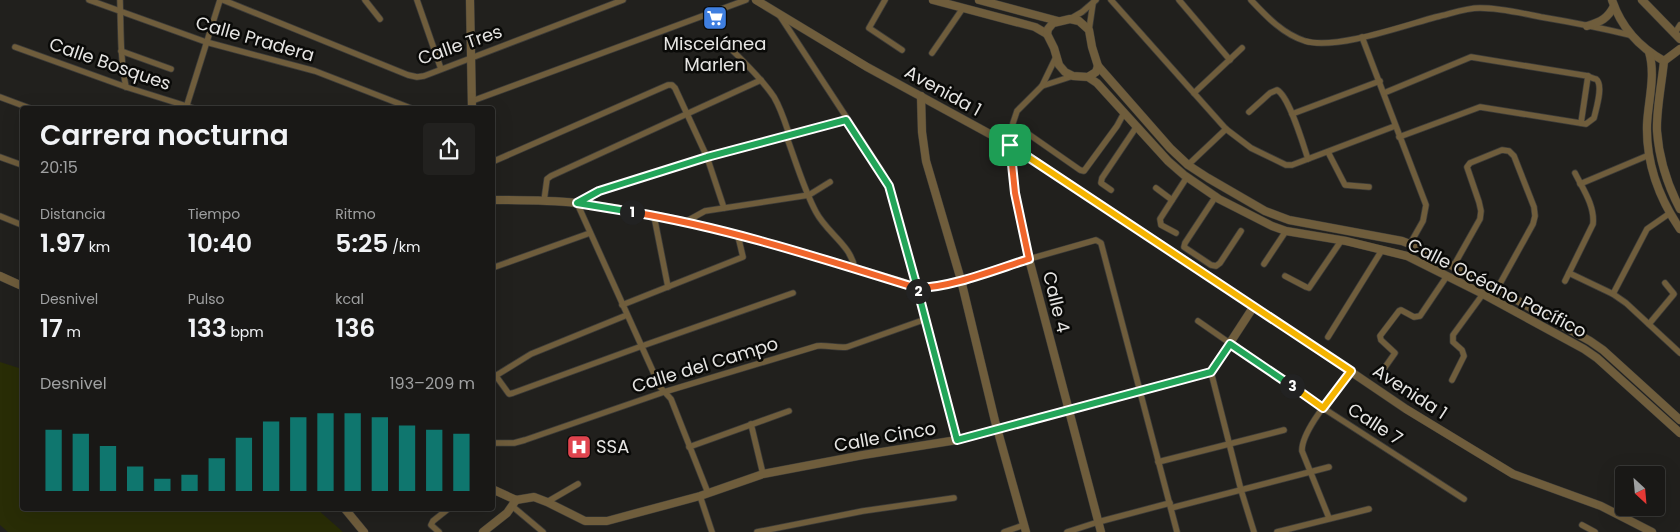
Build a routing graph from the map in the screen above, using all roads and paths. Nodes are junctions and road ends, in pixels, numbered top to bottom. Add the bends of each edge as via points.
1 (89, 0) edge
2 (120, 0) edge
3 (222, 0) edge
4 (365, 0) edge
5 (417, 0) edge
6 (470, 0) edge
7 (623, 0) edge
8 (746, 0) edge
9 (756, 0) edge
10 (885, 0) edge
11 (933, 0) edge
12 (983, 0) edge
13 (1112, 0) edge
14 (1179, 0) edge
15 (1251, 0) edge
16 (1643, 0) edge
17 (1094, 1) edge
18 (955, 3) edge
19 (1613, 3) edge
20 (963, 8) junction
21 (121, 11) junction
22 (778, 13) junction
23 (380, 18) dead end
24 (1070, 18) junction
25 (1058, 21) junction
26 (1680, 25) edge
27 (1587, 26) junction
28 (1088, 30) junction
29 (1047, 34) junction
30 (1630, 35) junction
31 (1677, 36) edge
32 (1362, 37) junction
33 (206, 42) junction
34 (15, 47) dead end
35 (731, 48) dead end
36 (1242, 48) dead end
37 (1680, 49) edge
38 (902, 50) dead end
39 (121, 52) junction
40 (1648, 52) junction
41 (932, 53) dead end
42 (1056, 57) junction
43 (472, 58) junction
44 (1230, 60) junction
45 (1664, 61) junction
46 (1098, 66) junction
47 (171, 69) dead end
48 (441, 69) junction
49 (1073, 76) junction
50 (1588, 76) junction
51 (1088, 77) junction
52 (762, 80) junction
53 (1380, 81) junction
54 (1042, 86) junction
55 (126, 87) junction
56 (1194, 93) junction
57 (1384, 93) junction
58 (921, 96) junction
59 (0, 97) edge
60 (472, 105) edge
61 (24, 106) edge
62 (180, 106) edge
63 (187, 106) edge
64 (406, 106) edge
65 (1249, 112) dead end
66 (1124, 113) junction
67 (1292, 114) junction
68 (688, 115) junction
69 (846, 120) junction
70 (1581, 123) junction
71 (1137, 126) junction
72 (1395, 126) junction
73 (1226, 129) junction
74 (1027, 133) dead end
75 (787, 135) junction
76 (1399, 137) junction
77 (1010, 145) junction
78 (1328, 152) junction
79 (1649, 154) junction
80 (0, 157) edge
81 (707, 157) junction
82 (1308, 159) junction
83 (495, 161) edge
84 (20, 164) edge
85 (1188, 165) junction
86 (1575, 173) dead end
87 (1664, 174) junction
88 (1188, 177) junction
89 (830, 182) dead end
90 (1580, 184) junction
91 (1369, 187) dead end
92 (1156, 188) dead end
93 (1111, 190) dead end
94 (809, 195) junction
95 (1216, 196) junction
96 (495, 200) edge
97 (1172, 200) junction
98 (544, 201) junction
99 (577, 203) junction
100 (724, 208) junction
101 (1680, 209) edge
102 (1265, 211) junction
103 (1670, 213) junction
104 (0, 216) edge
105 (654, 216) junction
106 (1262, 221) junction
107 (685, 222) junction
108 (20, 224) edge
109 (1680, 229) edge
110 (1241, 231) dead end
111 (1286, 231) junction
112 (590, 233) junction
113 (1176, 233) dead end
114 (738, 236) junction
115 (1341, 240) junction
116 (1410, 244) junction
117 (1382, 250) junction
118 (1029, 259) junction
119 (1264, 264) dead end
120 (495, 267) edge
121 (1453, 267) junction
122 (855, 269) junction
123 (1569, 273) junction
124 (0, 276) edge
125 (1285, 276) dead end
126 (1447, 276) junction
127 (961, 280) junction
128 (1565, 281) dead end
129 (1665, 283) dead end
130 (20, 285) edge
131 (668, 287) junction
132 (917, 288) junction
133 (1497, 289) junction
134 (793, 293) dead end
135 (1483, 294) junction
136 (1613, 294) junction
137 (622, 305) junction
138 (1254, 306) junction
139 (627, 315) junction
140 (926, 319) junction
141 (1552, 319) junction
142 (1198, 321) dead end
143 (1649, 324) junction
144 (1546, 328) junction
145 (1328, 337) dead end
146 (1230, 344) junction
147 (642, 346) junction
148 (1680, 353) edge
149 (1383, 370) dead end
150 (1351, 371) junction
151 (1211, 372) junction
152 (495, 376) edge
153 (495, 378) edge
154 (1452, 380) dead end
155 (664, 392) junction
156 (1139, 392) junction
157 (1323, 408) junction
158 (1068, 410) junction
159 (789, 411) dead end
160 (1680, 420) edge
161 (751, 424) junction
162 (997, 428) junction
163 (1284, 430) dead end
164 (1680, 433) edge
165 (957, 440) junction
166 (495, 443) edge
167 (1229, 443) junction
168 (689, 447) junction
169 (1158, 462) junction
170 (1329, 467) dead end
171 (1310, 472) junction
172 (763, 474) junction
173 (578, 484) dead end
174 (1241, 490) junction
175 (495, 491) edge
176 (708, 493) junction
177 (700, 496) junction
178 (954, 498) dead end
179 (1464, 499) dead end
180 (547, 502) junction
181 (514, 503) junction
182 (1170, 506) junction
183 (1369, 509) dead end
184 (347, 511) edge
185 (445, 511) edge
186 (1329, 518) junction
187 (1098, 522) junction
188 (1582, 525) dead end
189 (1025, 529) edge
190 (364, 532) edge
191 (439, 532) edge
192 (483, 532) edge
193 (543, 532) edge
194 (712, 532) edge
195 (757, 532) edge
196 (1004, 532) edge
197 (1068, 532) edge
198 (1101, 532) edge
199 (1178, 532) edge
200 (1254, 532) edge
201 (1277, 532) edge
202 (1594, 532) edge
203 (1652, 532) edge

1 - 21 street, Calle Pradera
2 - 21 street
3 - 33 street
3 - 48 street, Calle Tres via 408,75 424,76
4 - 23 street
5 - 48 street
6 - 43 street
7 - 43 street, Calle Tres
8 - 60 street
9 - 22 street, Avenida 1
10 - 38 street via 869,28
11 - 18 street
12 - 25 street
13 - 56 street
14 - 44 street
15 - 32 street via 1281,28 1306,41 1320,44
16 - 31 street
17 - 24 street
17 - 28 street
18 - 20 street
19 - 27 street via 1610,14
19 - 30 street
20 - 29 street via 1035,27
20 - 41 street
21 - 33 street, Calle Pradera
21 - 39 street
22 - 58 street, Avenida 1
22 - 69 street
24 - 25 street
24 - 28 street
25 - 29 street via 1050,26
26 - 31 street
27 - 30 street
27 - 32 street via 1478,8
28 - 46 street
29 - 42 street
30 - 40 street
32 - 53 street
33 - 63 street
33 - 64 street, Calle Pradera via 315,71
34 - 55 street, Calle Bosques
35 - 52 street
36 - 44 street
37 - 45 street
39 - 47 street
39 - 55 street
40 - 45 street
40 - 79 street via 1652,69 1647,126
42 - 49 street via 1065,72
42 - 54 street, Calle 4
43 - 48 street, Calle Tres
43 - 60 street
44 - 56 street
45 - 87 street via 1657,129
46 - 51 street via 1096,72
46 - 85 street, Calle Océano Pacífico
49 - 51 street
49 - 54 street, Calle 4
50 - 57 street via 1471,57
50 - 70 street
50 - 70 street via 1596,79 1600,89 1594,118 1586,124
51 - 66 street, Calle Océano Pacífico via 1098,83
52 - 68 street
52 - 75 street via 781,110
53 - 57 street
53 - 67 street
54 - 77 street, Calle 4 via 1017,111
55 - 62 street, Calle Bosques
56 - 73 street
57 - 72 street
58 - 77 street, Avenida 1
58 - 127 street via 926,161
59 - 61 street
65 - 67 street via 1277,90
66 - 71 street, Calle Océano Pacífico
66 - 74 street via 1084,171
67 - 82 street
68 - 81 street
68 - 83 street via 672,85
68 - 98 street via 551,176 547,179
69 - 75 street
69 - 132 street via 889,186
70 - 76 street via 1480,108
71 - 88 street, Calle Océano Pacífico
71 - 93 street via 1102,178 1101,182
72 - 76 street
72 - 78 street
73 - 82 street via 1251,148 1288,166
73 - 85 street
75 - 81 street
75 - 94 street
76 - 116 street via 1426,205 1426,214
77 - 118 street, Calle 4 via 1015,193
77 - 138 street, Avenida 1
78 - 82 street
78 - 91 street via 1345,185
79 - 90 street
79 - 103 street
80 - 84 street
81 - 99 street via 599,191
81 - 100 street
85 - 102 street, Calle Océano Pacífico
86 - 90 street
87 - 101 street
87 - 103 street
88 - 95 street, Calle Océano Pacífico
88 - 97 street
89 - 94 street
90 - 123 street via 1594,217
92 - 97 street
94 - 100 street
94 - 122 street via 816,212 854,259
95 - 106 street, Calle Océano Pacífico
95 - 110 street via 1184,247 1216,266
96 - 98 street
97 - 113 street via 1160,222
98 - 99 street
99 - 105 street
99 - 112 street
100 - 107 street via 705,211
102 - 106 street
102 - 116 street, Calle Océano Pacífico via 1289,220
103 - 109 street
103 - 136 street via 1647,229
104 - 108 street
105 - 107 street
105 - 131 street
106 - 111 street, Calle Océano Pacífico
107 - 114 street
111 - 115 street, Calle Océano Pacífico
111 - 119 street
112 - 120 street
112 - 137 street
114 - 122 street
114 - 131 street via 743,257
115 - 117 street, Calle Océano Pacífico
115 - 125 street via 1309,288
116 - 121 street, Calle Océano Pacífico
117 - 126 street, Calle Océano Pacífico via 1407,256
117 - 145 street
118 - 127 street
118 - 156 street via 1099,241
118 - 158 street, Calle 4
121 - 133 street, Calle Océano Pacífico
121 - 133 street via 1480,219 1481,211 1467,167 1502,150 1509,151 1514,156 1535,216
122 - 132 street
123 - 128 street
123 - 136 street
124 - 130 street
126 - 135 street, Calle Océano Pacífico
126 - 149 street via 1420,316 1414,317 1401,310 1380,336 1395,353
127 - 132 street
127 - 162 street
129 - 143 street via 1674,294
131 - 137 street
132 - 140 street
133 - 141 street, Calle Océano Pacífico
134 - 147 street
135 - 144 street, Calle Océano Pacífico
135 - 154 street via 1453,335 1453,342 1464,356
136 - 143 street
137 - 139 street
138 - 146 street
138 - 150 street, Avenida 1
139 - 147 street
139 - 152 street via 531,354
140 - 155 street, Calle del Campo via 847,347 817,346
140 - 165 street
141 - 144 street
141 - 160 street, Calle Océano Pacífico via 1603,350
142 - 146 street, Calle 7
143 - 148 street
144 - 164 street, Calle Océano Pacífico via 1597,358
146 - 151 street
146 - 157 street, Calle 7
147 - 153 street via 509,394
147 - 155 street
150 - 157 street
150 - 203 street, Avenida 1 via 1406,409 1513,474 1601,506
151 - 156 street, Calle Cinco
151 - 167 street
155 - 166 street, Calle del Campo via 524,440
155 - 168 street via 671,399
156 - 158 street, Calle Cinco
156 - 169 street
157 - 171 street via 1302,444
157 - 179 street, Calle 7
158 - 162 street, Calle Cinco
158 - 187 street, Calle 4
159 - 161 street
161 - 168 street
161 - 172 street
162 - 165 street, Calle Cinco
162 - 189 street
163 - 167 street
165 - 172 street, Calle Cinco
167 - 169 street
167 - 174 street
168 - 176 street
169 - 182 street
170 - 171 street
171 - 174 street
171 - 186 street
172 - 176 street, Calle Cinco
173 - 180 street
174 - 182 street
174 - 200 street
175 - 181 street, Calle Cinco
176 - 177 street, Calle Cinco
177 - 180 street, Calle Cinco via 594,522 585,522
177 - 194 street
178 - 195 street via 863,511
180 - 181 street, Calle Cinco via 534,497
181 - 192 street via 507,513
181 - 193 street
182 - 187 street
182 - 199 street
183 - 186 street
184 - 190 street
185 - 191 street via 432,521 431,525
186 - 201 street
187 - 197 street
187 - 198 street, Calle 4
188 - 202 street
189 - 196 street

